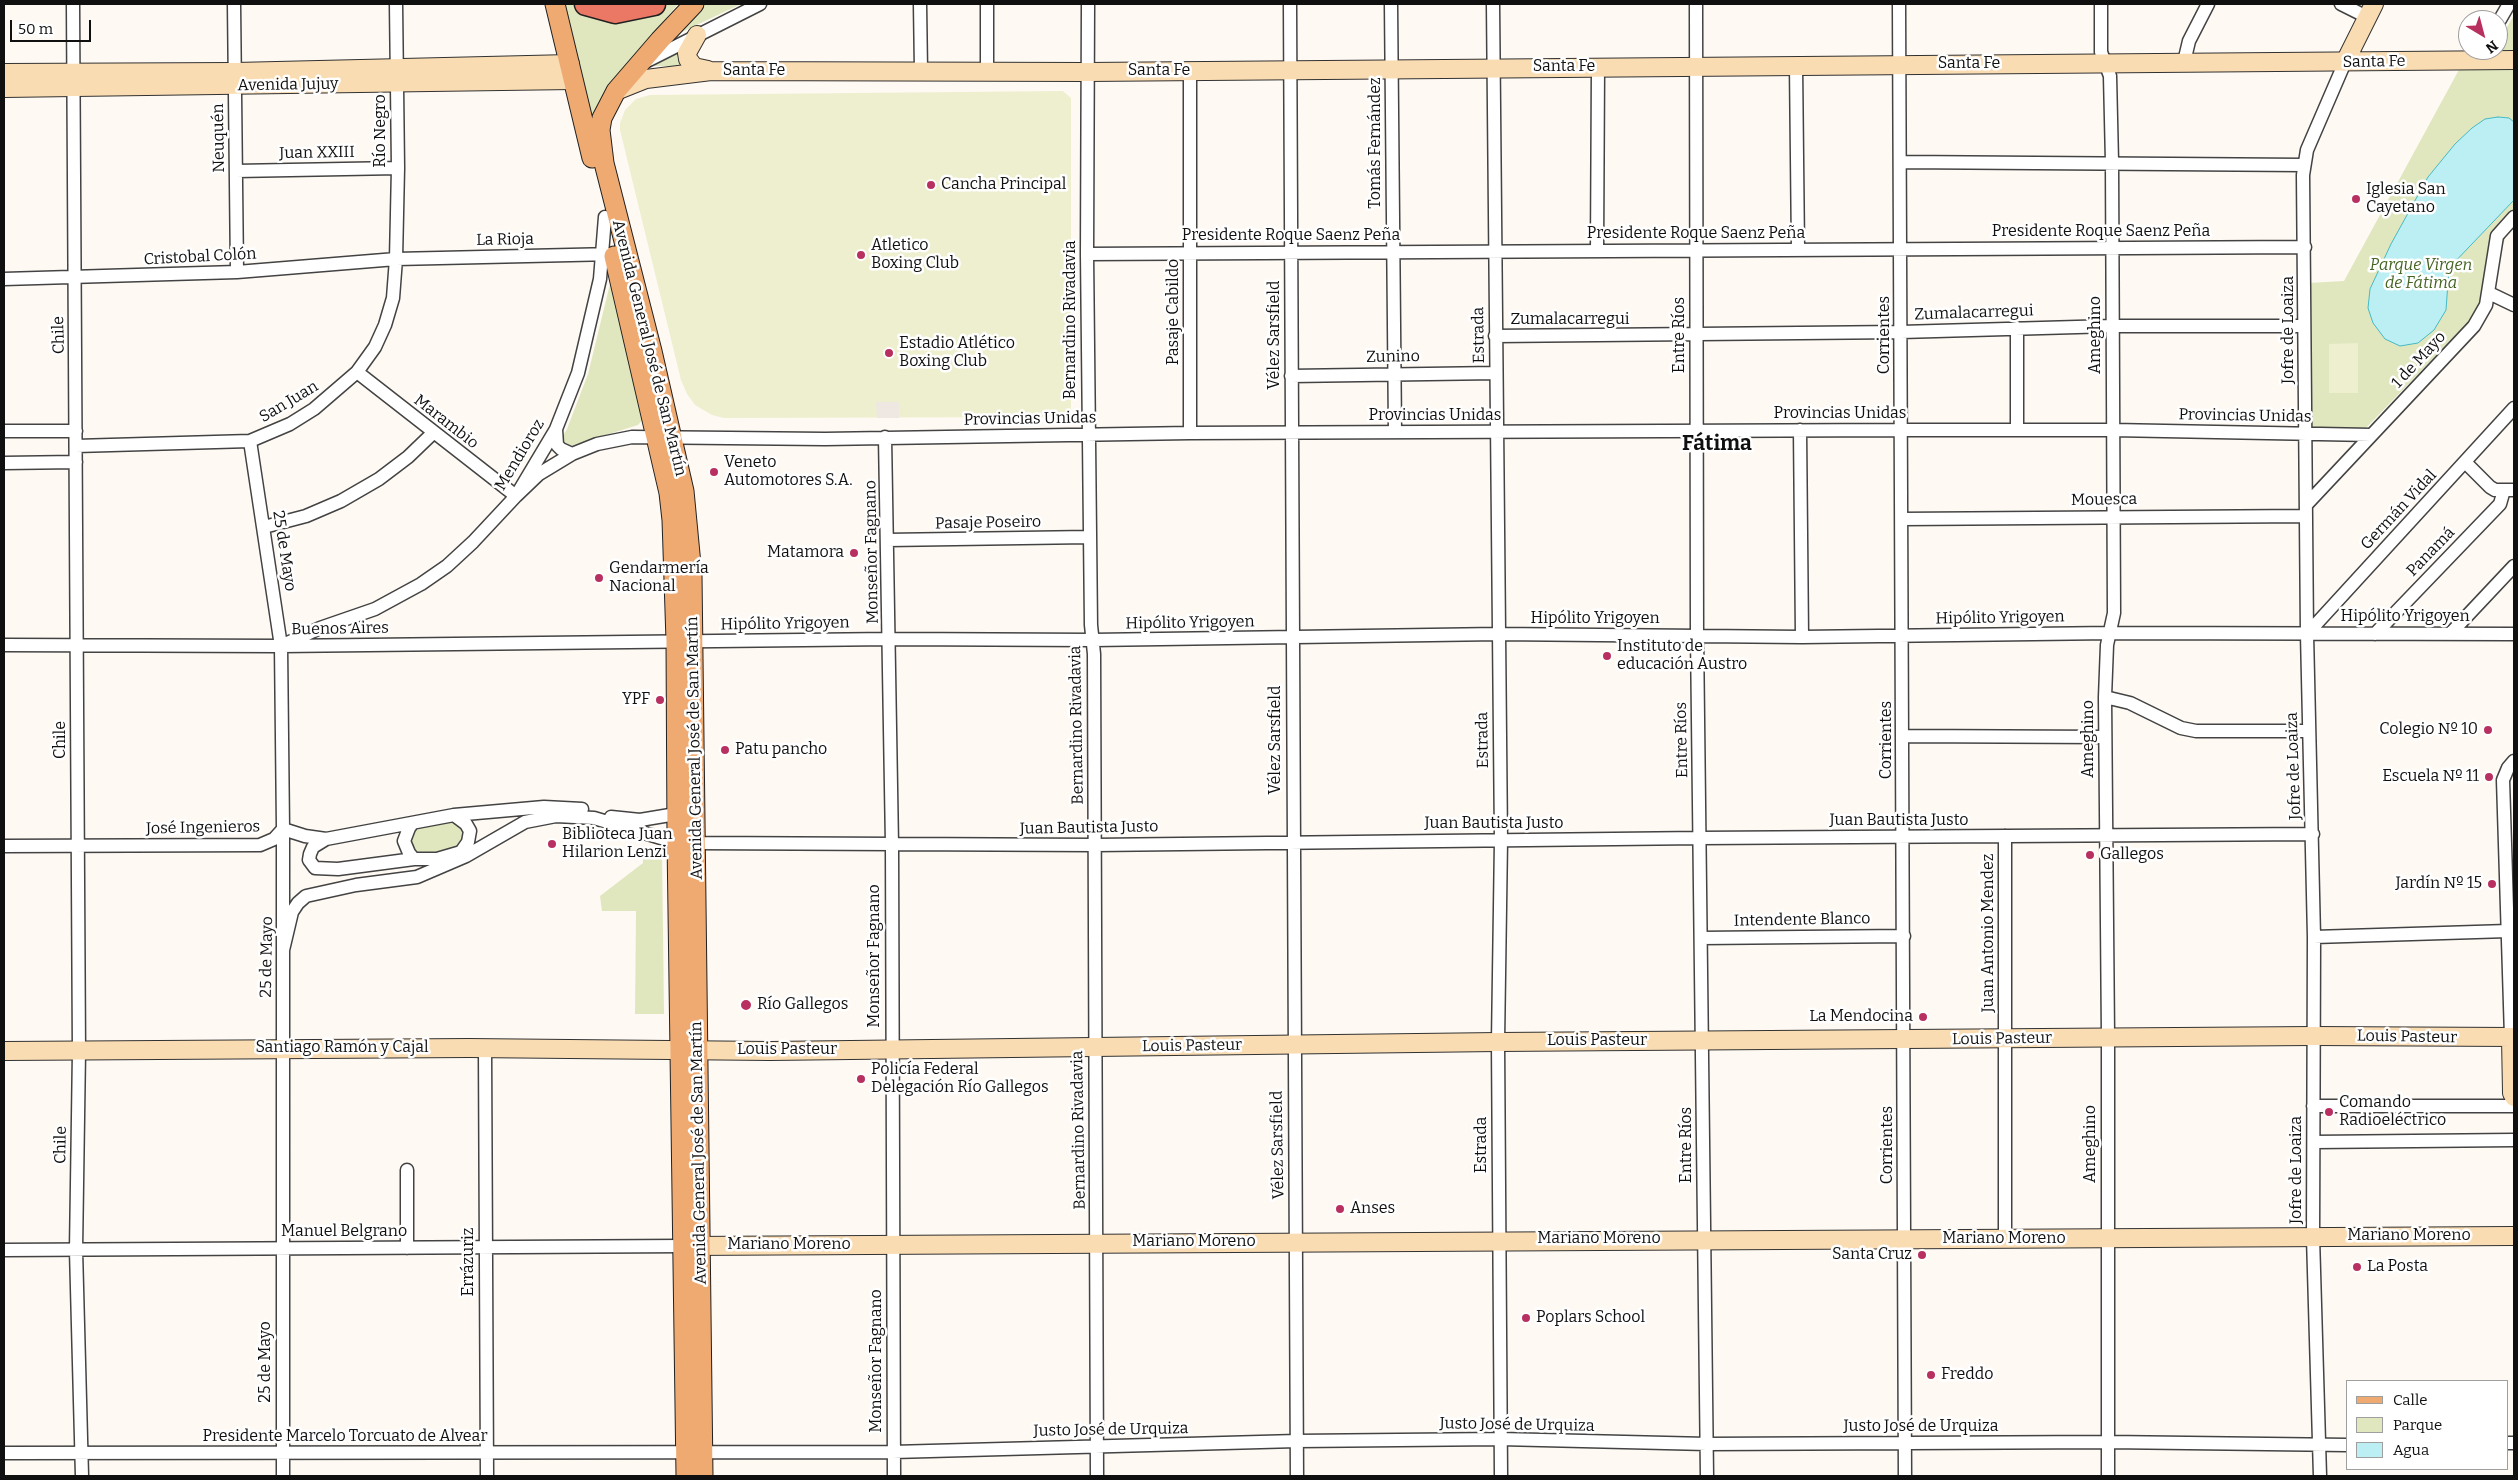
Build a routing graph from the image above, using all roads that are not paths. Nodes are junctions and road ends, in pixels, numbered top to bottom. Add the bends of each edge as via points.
1 (72, 4) edge
2 (234, 4) edge
3 (396, 4) edge
4 (555, 4) edge
5 (586, 4) edge
6 (654, 4) edge
7 (694, 4) edge
8 (760, 4) edge
9 (920, 4) edge
10 (987, 4) edge
11 (1088, 4) edge
12 (1290, 4) edge
13 (1391, 4) edge
14 (1493, 4) edge
15 (1696, 4) edge
16 (1899, 4) edge
17 (2100, 4) edge
18 (2208, 4) edge
19 (2341, 4) edge
20 (2371, 10) edge
21 (696, 35) junction
22 (2458, 56) edge
23 (2184, 62) junction
24 (2346, 62) junction
25 (1899, 64) junction
26 (2105, 64) junction
27 (1796, 65) junction
28 (638, 66) junction
29 (1696, 66) junction
30 (1598, 67) junction
31 (1493, 68) junction
32 (1392, 69) junction
33 (1291, 70) junction
34 (711, 71) junction
35 (921, 71) junction
36 (987, 71) junction
37 (1190, 71) junction
38 (571, 72) junction
39 (1087, 72) junction
40 (4, 73) edge
41 (397, 76) junction
42 (235, 79) junction
43 (73, 80) junction
44 (4, 88) edge
45 (616, 91) junction
46 (1901, 162) junction
47 (2112, 162) junction
48 (2304, 165) junction
49 (398, 168) junction
50 (236, 171) junction
51 (2514, 217) edge
52 (2112, 247) junction
53 (2305, 247) junction
54 (1901, 249) junction
55 (1696, 250) junction
56 (1798, 250) junction
57 (1494, 251) junction
58 (1597, 251) junction
59 (1393, 252) junction
60 (1190, 253) junction
61 (1291, 253) junction
62 (608, 254) junction
63 (1087, 254) junction
64 (396, 259) junction
65 (237, 272) junction
66 (4, 278) edge
67 (74, 278) junction
68 (2488, 294) junction
69 (2514, 305) edge
70 (2112, 326) junction
71 (2304, 326) junction
72 (2017, 328) junction
73 (1901, 332) junction
74 (1495, 336) junction
75 (1696, 336) junction
76 (357, 372) junction
77 (1395, 373) junction
78 (1496, 373) junction
79 (1291, 376) junction
80 (2514, 408) edge
81 (556, 429) junction
82 (76, 430) junction
83 (1696, 430) junction
84 (1800, 430) junction
85 (1902, 430) junction
86 (2017, 430) junction
87 (2113, 430) junction
88 (4, 431) edge
89 (1395, 432) junction
90 (1496, 432) junction
91 (433, 433) junction
92 (1190, 433) junction
93 (2306, 433) junction
94 (1088, 434) junction
95 (1291, 434) junction
96 (2371, 435) junction
97 (663, 436) junction
98 (885, 437) junction
99 (250, 441) junction
100 (76, 446) junction
101 (572, 454) junction
102 (76, 462) junction
103 (2465, 462) junction
104 (4, 464) edge
105 (2509, 490) edge
106 (516, 496) junction
107 (2306, 510) junction
108 (2113, 516) junction
109 (1902, 519) junction
110 (264, 527) junction
111 (1089, 537) junction
112 (888, 540) junction
113 (2514, 566) edge
114 (2110, 633) junction
115 (2451, 633) junction
116 (1498, 634) junction
117 (2307, 634) junction
118 (2375, 634) junction
119 (2514, 634) edge
120 (1697, 635) junction
121 (1902, 636) junction
122 (1292, 637) junction
123 (1802, 637) junction
124 (890, 639) junction
125 (1093, 640) junction
126 (685, 641) junction
127 (4, 645) edge
128 (77, 645) junction
129 (281, 646) junction
130 (2105, 697) junction
131 (2308, 731) junction
132 (1904, 736) junction
133 (2105, 737) junction
134 (2514, 761) edge
135 (497, 812) junction
136 (543, 812) junction
137 (676, 814) junction
138 (454, 815) junction
139 (523, 816) junction
140 (412, 824) junction
141 (283, 829) junction
142 (503, 834) junction
143 (2313, 834) junction
144 (2106, 835) junction
145 (2004, 836) junction
146 (1902, 837) junction
147 (1700, 838) junction
148 (326, 839) junction
149 (1501, 840) junction
150 (676, 841) junction
151 (1293, 841) junction
152 (696, 844) junction
153 (78, 845) junction
154 (892, 845) junction
155 (1095, 845) junction
156 (4, 846) edge
157 (464, 854) junction
158 (414, 858) junction
159 (2510, 881) edge
160 (2508, 931) junction
161 (1904, 936) junction
162 (2314, 937) junction
163 (1701, 938) junction
164 (283, 950) junction
165 (2509, 1034) edge
166 (2313, 1036) junction
167 (2108, 1037) junction
168 (1905, 1040) junction
169 (2005, 1040) junction
170 (1703, 1041) junction
171 (1498, 1042) junction
172 (1293, 1044) junction
173 (1095, 1047) junction
174 (282, 1048) junction
175 (485, 1048) junction
176 (892, 1049) junction
177 (689, 1050) junction
178 (4, 1051) edge
179 (79, 1051) junction
180 (2514, 1097) edge
181 (2313, 1106) junction
182 (2514, 1106) edge
183 (2514, 1140) edge
184 (2314, 1142) junction
185 (407, 1170) dead end
186 (2514, 1236) edge
187 (2313, 1237) junction
188 (2107, 1238) junction
189 (1704, 1239) junction
190 (1904, 1239) junction
191 (2005, 1239) junction
192 (1499, 1240) junction
193 (1296, 1242) junction
194 (1097, 1243) junction
195 (892, 1244) junction
196 (692, 1246) junction
197 (485, 1247) junction
198 (282, 1248) junction
199 (407, 1248) junction
200 (4, 1250) edge
201 (76, 1250) junction
202 (1500, 1439) junction
203 (1297, 1441) junction
204 (2108, 1442) junction
205 (1708, 1444) junction
206 (1905, 1444) junction
207 (2321, 1445) junction
208 (2346, 1445) edge
209 (1097, 1446) junction
210 (82, 1452) junction
211 (283, 1452) junction
212 (695, 1452) junction
213 (893, 1452) junction
214 (4, 1453) edge
215 (487, 1453) junction
216 (82, 1476) edge
217 (283, 1476) edge
218 (487, 1476) edge
219 (686, 1476) edge
220 (703, 1476) edge
221 (894, 1476) edge
222 (1097, 1476) edge
223 (1297, 1476) edge
224 (1501, 1476) edge
225 (1707, 1476) edge
226 (1905, 1476) edge
227 (2108, 1476) edge
228 (2320, 1476) edge

1 - 43 street, Chile
2 - 42 street, Neuquén
3 - 41 street, Río Negro
4 - 38 main road, Avenida General José de San Martín
5 - 6 highway via 615,12
7 - 28 main road, Avenida General José de San Martín
8 - 21 street
9 - 35 street
10 - 36 street
11 - 39 street, Bernardino Rivadavia
12 - 33 street, Vélez Sarsfield
13 - 32 street, Tomás Fernández
14 - 31 street, Estrada
15 - 29 street, Entre Ríos
16 - 25 street, Corrientes
17 - 26 street, Ameghino via 2101,52
18 - 23 street via 2189,41
19 - 20 street
20 - 24 street
21 - 28 street
21 - 34 street via 688,59 694,67
22 - 24 street, Santa Fe
23 - 24 street, Santa Fe
23 - 26 street, Santa Fe
24 - 48 street, Jofre de Loaiza via 2311,139
25 - 26 street, Santa Fe
25 - 27 street, Santa Fe
25 - 46 street, Corrientes
26 - 47 street, Ameghino via 2110,76
27 - 29 street, Santa Fe
27 - 56 street
28 - 45 main road, Avenida General José de San Martín
29 - 30 street, Santa Fe
29 - 55 street, Entre Ríos
30 - 31 street, Santa Fe
30 - 58 street
31 - 32 street, Santa Fe
31 - 57 street, Estrada
32 - 33 street, Santa Fe
32 - 59 street, Tomás Fernández
33 - 37 street, Santa Fe
33 - 61 street, Vélez Sarsfield
34 - 35 street, Santa Fe
34 - 45 street, Santa Fe via 646,79
35 - 36 street, Santa Fe
36 - 39 street, Santa Fe
37 - 39 street, Santa Fe
37 - 60 street, Pasaje Cabildo
38 - 41 street, Avenida Jujuy
38 - 62 main road, Avenida General José de San Martín via 605,216
39 - 63 street, Bernardino Rivadavia
40 - 43 street, Avenida Jujuy
41 - 42 street, Avenida Jujuy
41 - 49 street, Río Negro
42 - 43 street, Avenida Jujuy
42 - 50 street, Neuquén
43 - 44 street, Avenida Jujuy
43 - 67 street, Chile
45 - 97 main road, Avenida General José de San Martín via 602,118 600,143 652,351
46 - 47 street
46 - 54 street, Corrientes
47 - 48 street
47 - 52 street, Ameghino
48 - 53 street, Jofre de Loaiza
49 - 50 street, Juan XXIII
49 - 64 street, Río Negro
50 - 65 street, Neuquén
51 - 68 street, 1 de Mayo via 2497,236
52 - 53 street, Presidente Roque Saenz Peña
52 - 54 street, Presidente Roque Saenz Peña
52 - 70 street, Ameghino
53 - 71 street, Jofre de Loaiza
54 - 56 street, Presidente Roque Saenz Peña
54 - 73 street, Corrientes
55 - 56 street, Presidente Roque Saenz Peña
55 - 58 street, Presidente Roque Saenz Peña
55 - 75 street, Entre Ríos
57 - 58 street, Presidente Roque Saenz Peña
57 - 59 street, Presidente Roque Saenz Peña
57 - 74 street, Estrada
59 - 61 street, Presidente Roque Saenz Peña
59 - 77 street, Tomás Fernández
60 - 61 street, Presidente Roque Saenz Peña
60 - 63 street, Presidente Roque Saenz Peña
60 - 92 street, Pasaje Cabildo
61 - 79 street, Vélez Sarsfield
62 - 64 street, La Rioja
62 - 81 street, Mendioroz via 583,354
62 - 97 main road, Avenida General José de San Martín
63 - 94 street, Bernardino Rivadavia
64 - 65 street, Cristobal Colón
64 - 76 street, San Juan via 393,298 385,325 375,347
65 - 67 street, Cristobal Colón
66 - 67 street, Cristobal Colón
67 - 82 street, Chile
68 - 69 street
68 - 96 street, 1 de Mayo via 2474,326
70 - 71 street, Zumalacarregui
70 - 72 street, Zumalacarregui
70 - 87 street, Ameghino
71 - 93 street, Jofre de Loaiza
72 - 73 street, Zumalacarregui
72 - 86 street
73 - 75 street, Zumalacarregui
73 - 85 street, Corrientes
74 - 75 street, Zumalacarregui
74 - 78 street, Estrada
75 - 83 street, Entre Ríos
76 - 91 street, Marambio
76 - 99 street, San Juan via 314,409 290,424
77 - 78 street, Zunino
77 - 79 street, Zunino
77 - 89 street, Tomás Fernández
78 - 90 street, Estrada
79 - 95 street, Vélez Sarsfield
80 - 103 street, Germán Vidal
81 - 101 street via 557,445
81 - 106 street, Mendioroz
82 - 88 street
82 - 100 street, Chile
83 - 84 street, Provincias Unidas
83 - 90 street, Provincias Unidas
83 - 120 street, Entre Ríos
84 - 85 street, Provincias Unidas
84 - 123 street
85 - 86 street, Provincias Unidas
85 - 109 street, Corrientes
86 - 87 street, Provincias Unidas
87 - 93 street, Provincias Unidas
87 - 108 street, Ameghino
89 - 90 street, Provincias Unidas
89 - 95 street, Provincias Unidas
90 - 116 street, Estrada
91 - 106 street, Marambio
91 - 110 street via 379,479 341,501 306,516
92 - 94 street, Provincias Unidas
92 - 95 street, Provincias Unidas
93 - 96 street, Provincias Unidas
93 - 107 street, Jofre de Loaiza
94 - 98 street, Provincias Unidas
94 - 111 street, Bernardino Rivadavia
95 - 122 street, Vélez Sarsfield
96 - 107 street, 1 de Mayo
97 - 98 street, Provincias Unidas
97 - 101 street, Provincias Unidas via 613,440
97 - 126 main road, Avenida General José de San Martín via 685,500 692,575
98 - 112 street, Monseñor Fagnano
99 - 100 street, San Juan
99 - 110 street, 25 de Mayo
100 - 102 street, Chile
101 - 106 street, Provincias Unidas via 539,474
102 - 104 street
102 - 128 street, Chile
103 - 105 street via 2490,487
103 - 117 street, Germán Vidal
105 - 118 street, Panamá via 2500,504
106 - 129 street, Mendioroz via 473,542 421,584 376,609 312,631
107 - 108 street, Mouesca
107 - 117 street, Jofre de Loaiza
108 - 109 street, Mouesca
108 - 114 street, Ameghino via 2114,613
109 - 121 street, Corrientes
110 - 129 street, 25 de Mayo
111 - 112 street, Pasaje Poseiro
111 - 125 street, Bernardino Rivadavia
112 - 124 street, Monseñor Fagnano
113 - 115 street
114 - 117 street, Hipólito Yrigoyen
114 - 121 street, Hipólito Yrigoyen
114 - 130 street, Ameghino
115 - 118 street, Hipólito Yrigoyen
115 - 119 street, Hipólito Yrigoyen
116 - 120 street, Hipólito Yrigoyen
116 - 122 street, Hipólito Yrigoyen
116 - 149 street, Estrada
117 - 118 street, Hipólito Yrigoyen
117 - 131 street, Jofre de Loaiza
120 - 123 street, Hipólito Yrigoyen
120 - 147 street, Entre Ríos
121 - 123 street, Hipólito Yrigoyen
121 - 132 street, Corrientes
122 - 125 street, Hipólito Yrigoyen
122 - 151 street, Vélez Sarsfield
124 - 125 street, Hipólito Yrigoyen
124 - 126 street, Hipólito Yrigoyen
124 - 154 street, Monseñor Fagnano
125 - 155 street, Bernardino Rivadavia
126 - 129 street, Buenos Aires
126 - 137 main road, Avenida General José de San Martín
126 - 152 main road, Avenida General José de San Martín
127 - 128 street, Buenos Aires
128 - 129 street, Buenos Aires
128 - 153 street, Chile
129 - 141 street, 25 de Mayo
130 - 131 street via 2130,703 2181,728 2196,731
130 - 133 street, Ameghino
131 - 143 street, Jofre de Loaiza
132 - 133 street
132 - 146 street, Corrientes
133 - 144 street, Ameghino
134 - 159 street via 2502,780
135 - 138 street, José Ingenieros
135 - 139 street, José Ingenieros
135 - 142 street
136 - 137 street via 574,807 624,819
136 - 139 street
136 - 150 street via 594,818
137 - 150 main road, Avenida General José de San Martín
138 - 140 street, José Ingenieros
138 - 157 street via 470,831
139 - 142 street
140 - 148 street, José Ingenieros
140 - 158 street via 404,841
141 - 148 street, José Ingenieros
141 - 153 street, José Ingenieros via 274,840 260,845
141 - 164 street, 25 de Mayo
142 - 157 street
143 - 144 street, Juan Bautista Justo
143 - 162 street, Jofre de Loaiza
144 - 145 street, Juan Bautista Justo
144 - 167 street, Ameghino
145 - 146 street, Juan Bautista Justo
145 - 169 street, Juan Antonio Mendez
146 - 147 street, Juan Bautista Justo
146 - 161 street, Corrientes
147 - 149 street, Juan Bautista Justo
147 - 163 street, Entre Ríos
148 - 158 street via 313,847 310,854 309,860 315,868 345,869
149 - 151 street, Juan Bautista Justo
149 - 171 street, Estrada
150 - 152 street, Juan Bautista Justo
150 - 177 main road, Avenida General José de San Martín
151 - 155 street, Juan Bautista Justo
151 - 172 street, Vélez Sarsfield
152 - 154 street, Juan Bautista Justo
152 - 177 main road, Avenida General José de San Martín
153 - 156 street, José Ingenieros
153 - 179 street, Chile
154 - 155 street, Juan Bautista Justo
154 - 176 street, Monseñor Fagnano
155 - 173 street, Bernardino Rivadavia
157 - 158 street via 437,859
157 - 164 street via 417,877 306,896 292,912
159 - 160 street
160 - 162 street
160 - 165 street
161 - 163 street, Intendente Blanco
161 - 168 street, Corrientes
162 - 166 street, Jofre de Loaiza
163 - 170 street, Entre Ríos
164 - 174 street, 25 de Mayo
165 - 166 street, Louis Pasteur
165 - 180 street
166 - 167 street, Louis Pasteur
166 - 181 street, Jofre de Loaiza
167 - 169 street, Louis Pasteur
167 - 188 street, Ameghino
168 - 169 street, Louis Pasteur
168 - 170 street, Louis Pasteur
168 - 190 street, Corrientes
169 - 191 street, Juan Antonio Mendez
170 - 171 street, Louis Pasteur
170 - 189 street, Entre Ríos
171 - 172 street, Louis Pasteur
171 - 192 street, Estrada
172 - 173 street, Louis Pasteur
172 - 193 street, Vélez Sarsfield
173 - 176 street, Louis Pasteur
173 - 194 street, Bernardino Rivadavia
174 - 175 street, Santiago Ramón y Cajal
174 - 179 street, Santiago Ramón y Cajal
174 - 198 street, 25 de Mayo
175 - 177 street, Santiago Ramón y Cajal
175 - 197 street, Errázuriz
176 - 177 street, Louis Pasteur
176 - 195 street, Monseñor Fagnano
177 - 196 main road, Avenida General José de San Martín
178 - 179 street, Santiago Ramón y Cajal
179 - 201 street, Chile
181 - 182 street
181 - 184 street, Jofre de Loaiza
183 - 184 street
184 - 187 street, Jofre de Loaiza
185 - 199 street
186 - 187 street, Mariano Moreno
187 - 188 street, Mariano Moreno
187 - 207 street, Jofre de Loaiza
188 - 191 street, Mariano Moreno
188 - 204 street, Ameghino
189 - 190 street, Mariano Moreno
189 - 192 street, Mariano Moreno
189 - 205 street, Entre Ríos
190 - 191 street, Mariano Moreno
190 - 206 street, Corrientes
192 - 193 street, Mariano Moreno
192 - 202 street, Estrada
193 - 194 street, Mariano Moreno
193 - 203 street, Vélez Sarsfield
194 - 195 street, Mariano Moreno
194 - 209 street, Bernardino Rivadavia
195 - 196 street, Mariano Moreno
195 - 213 street, Monseñor Fagnano
196 - 197 street, Manuel Belgrano
196 - 212 main road, Avenida General José de San Martín
197 - 199 street, Manuel Belgrano
197 - 215 street, Errázuriz
198 - 199 street, Manuel Belgrano
198 - 201 street, Manuel Belgrano
198 - 211 street, 25 de Mayo
200 - 201 street, Manuel Belgrano
201 - 210 street, Chile
202 - 203 street, Justo José de Urquiza
202 - 205 street, Justo José de Urquiza
202 - 224 street, Estrada
203 - 209 street, Justo José de Urquiza
203 - 223 street, Vélez Sarsfield
204 - 206 street, Justo José de Urquiza
204 - 207 street, Justo José de Urquiza
204 - 227 street, Ameghino
205 - 206 street, Justo José de Urquiza
205 - 225 street, Entre Ríos
206 - 226 street, Corrientes
207 - 208 street, Justo José de Urquiza
207 - 228 street, Jofre de Loaiza
209 - 213 street, Justo José de Urquiza
209 - 222 street, Bernardino Rivadavia
210 - 211 street, Presidente Marcelo Torcuato de Alvear
210 - 214 street, Presidente Marcelo Torcuato de Alvear
210 - 216 street, Chile
211 - 215 street, Presidente Marcelo Torcuato de Alvear
211 - 217 street, 25 de Mayo
212 - 213 street, Justo José de Urquiza
212 - 215 street, Presidente Marcelo Torcuato de Alvear
212 - 219 main road, Avenida General José de San Martín
212 - 220 main road, Avenida General José de San Martín
213 - 221 street, Monseñor Fagnano
215 - 218 street, Errázuriz

